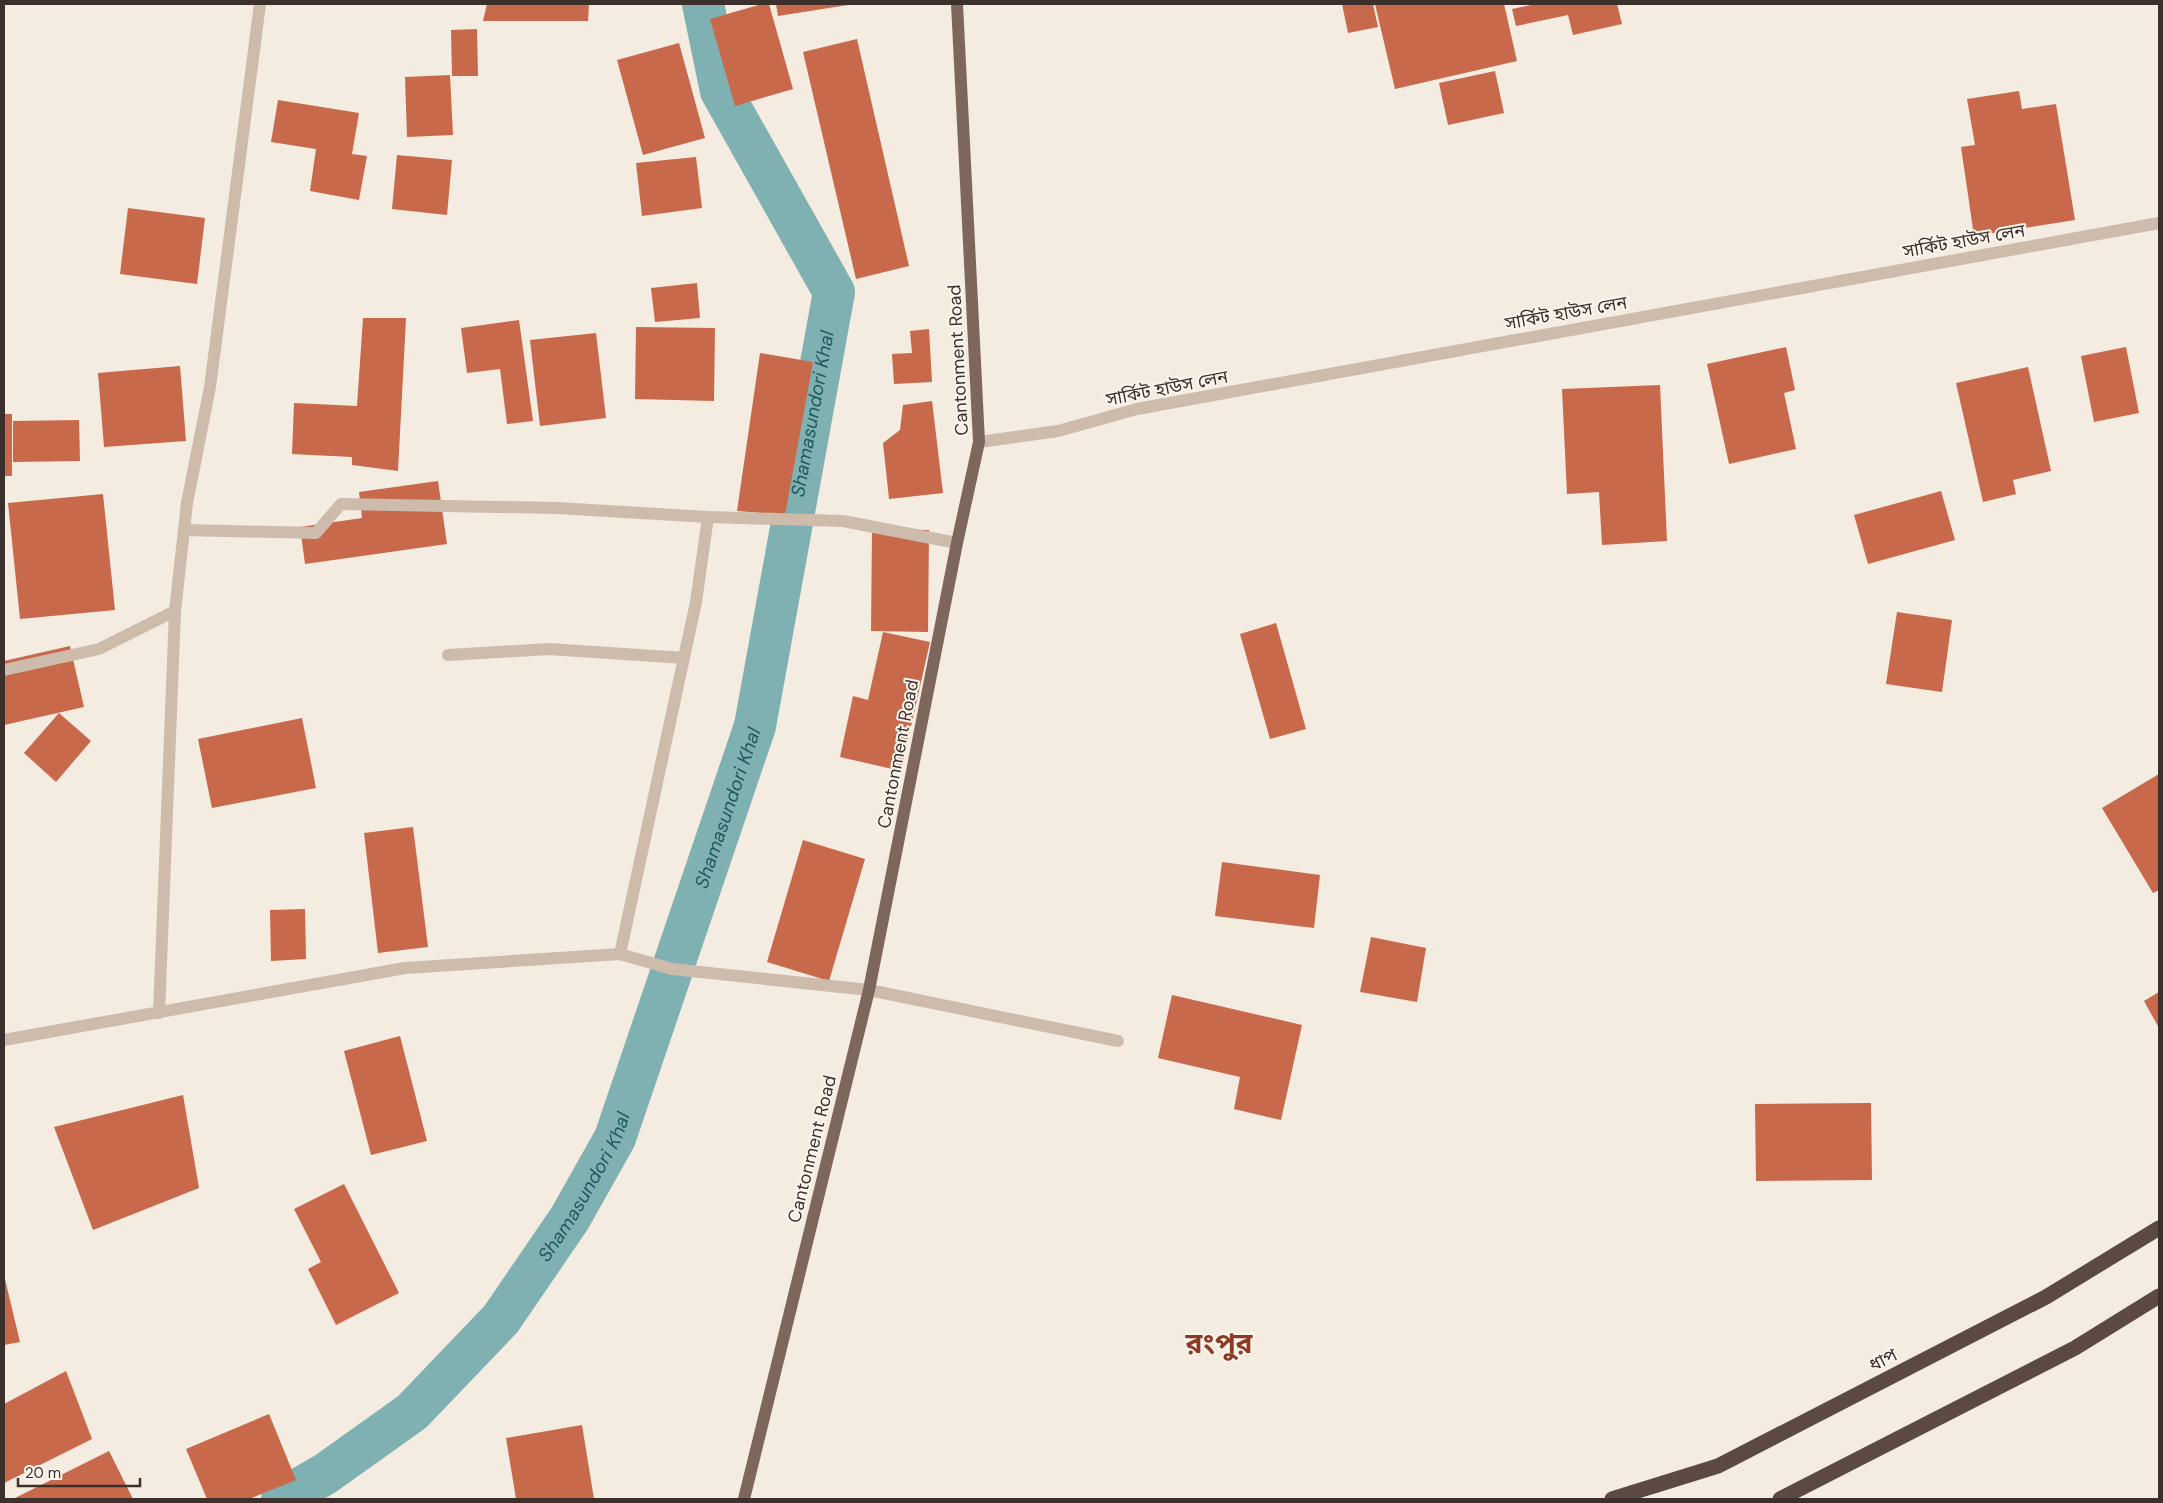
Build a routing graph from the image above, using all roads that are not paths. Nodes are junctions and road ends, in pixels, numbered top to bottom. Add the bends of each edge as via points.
1 (260, 4) edge
2 (957, 4) edge
3 (2159, 223) edge
4 (980, 442) junction
5 (708, 517) junction
6 (184, 530) junction
7 (957, 543) junction
8 (175, 611) junction
9 (448, 655) dead end
10 (684, 658) junction
11 (4, 670) edge
12 (620, 954) junction
13 (869, 990) junction
14 (159, 1012) junction
15 (4, 1040) edge
16 (1118, 1041) dead end
17 (2159, 1228) edge
18 (2159, 1296) edge
19 (744, 1499) edge
20 (1612, 1499) edge
21 (1780, 1499) edge

1 - 6 street via 210,387 186,502
2 - 4 main road, Cantonment Road
3 - 4 street, সার্কিট হাউস লেন via 1137,409 1058,431
4 - 7 main road, Cantonment Road
5 - 6 street via 557,508 342,504 316,533
5 - 7 street via 843,520
5 - 10 street
6 - 8 street
7 - 13 main road, Cantonment Road
8 - 11 street via 99,649
8 - 14 street
9 - 10 street via 549,649
10 - 12 street
12 - 13 street via 672,969
12 - 14 street via 405,968
13 - 16 street
13 - 19 main road, Cantonment Road
14 - 15 street
17 - 20 highway, ধাপ via 2046,1297 1718,1466
18 - 21 highway via 2075,1348

